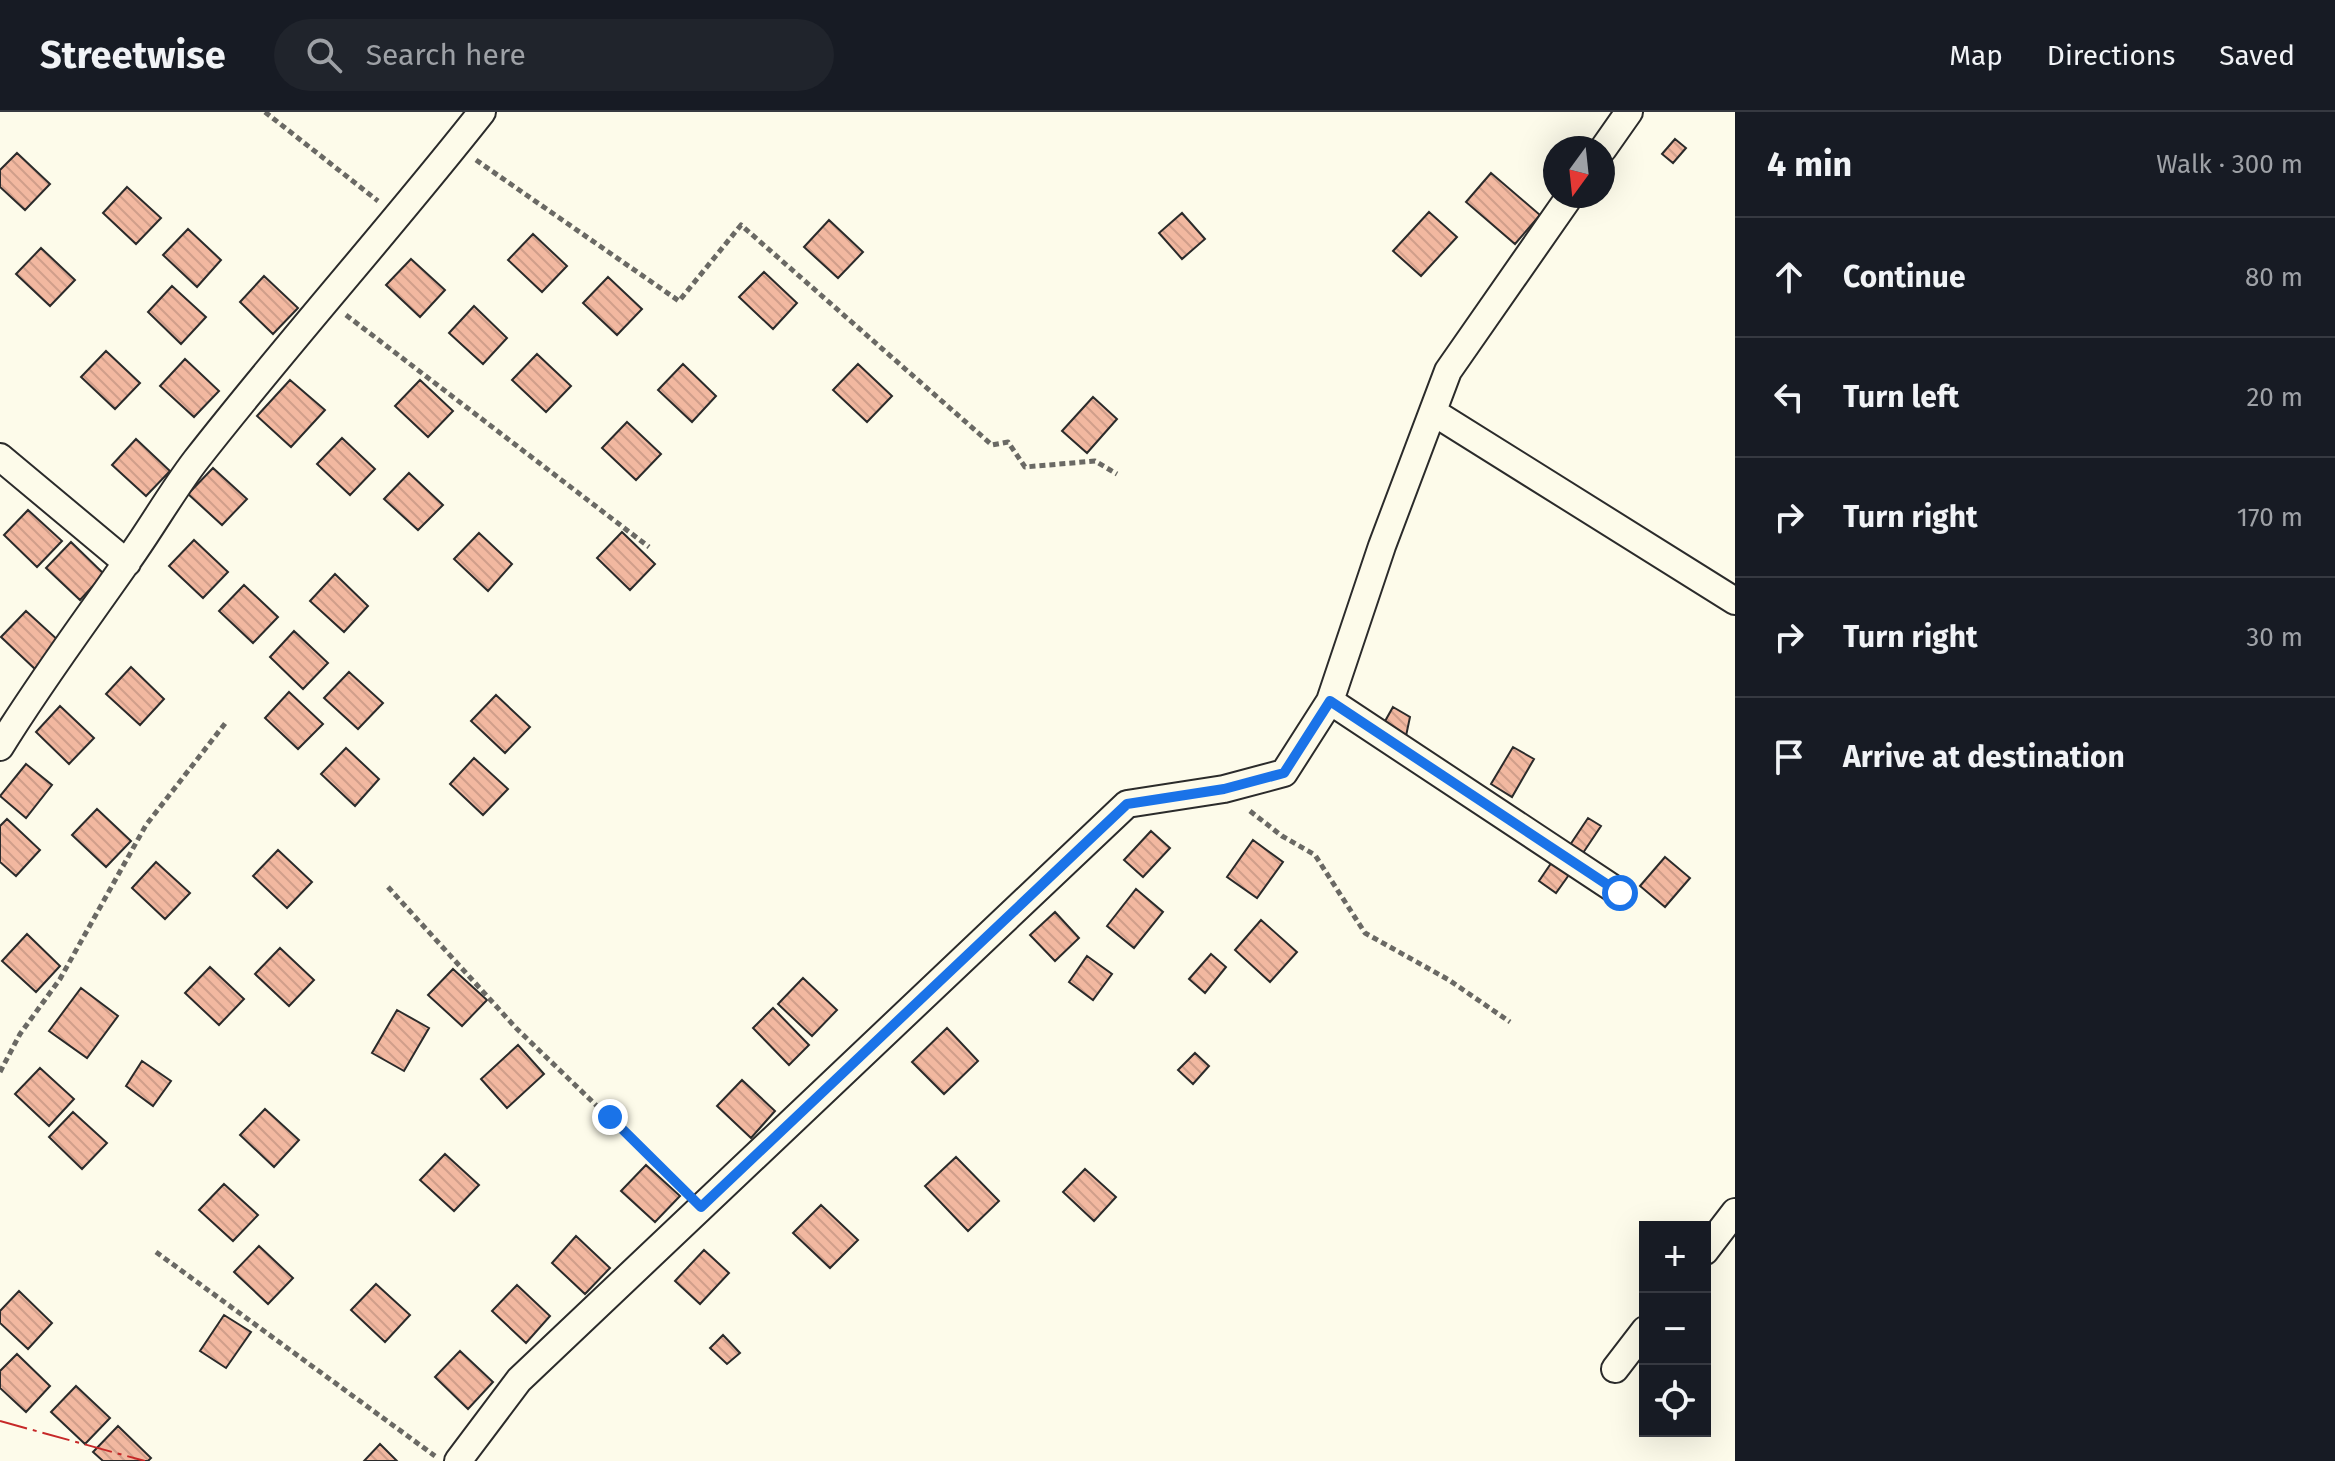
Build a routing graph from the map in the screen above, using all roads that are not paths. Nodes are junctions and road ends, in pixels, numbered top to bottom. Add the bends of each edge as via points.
1 (482, 112) edge
2 (1629, 112) edge
3 (1612, 136) edge
4 (1562, 208) edge
5 (1433, 412) junction
6 (0, 457) edge
7 (127, 563) junction
8 (1735, 601) edge
9 (1330, 701) junction
10 (0, 747) edge
11 (1620, 893) dead end
12 (1735, 1212) edge
13 (1711, 1243) edge
14 (1639, 1338) edge
15 (1615, 1369) dead end
16 (458, 1461) edge

1 - 7 street via 194,463
2 - 3 street
4 - 5 street via 1448,371
5 - 8 street
5 - 9 street
6 - 7 street
7 - 10 street
9 - 11 street
9 - 16 street via 1284,773 1224,789 1127,804 519,1380
12 - 13 street
14 - 15 street

